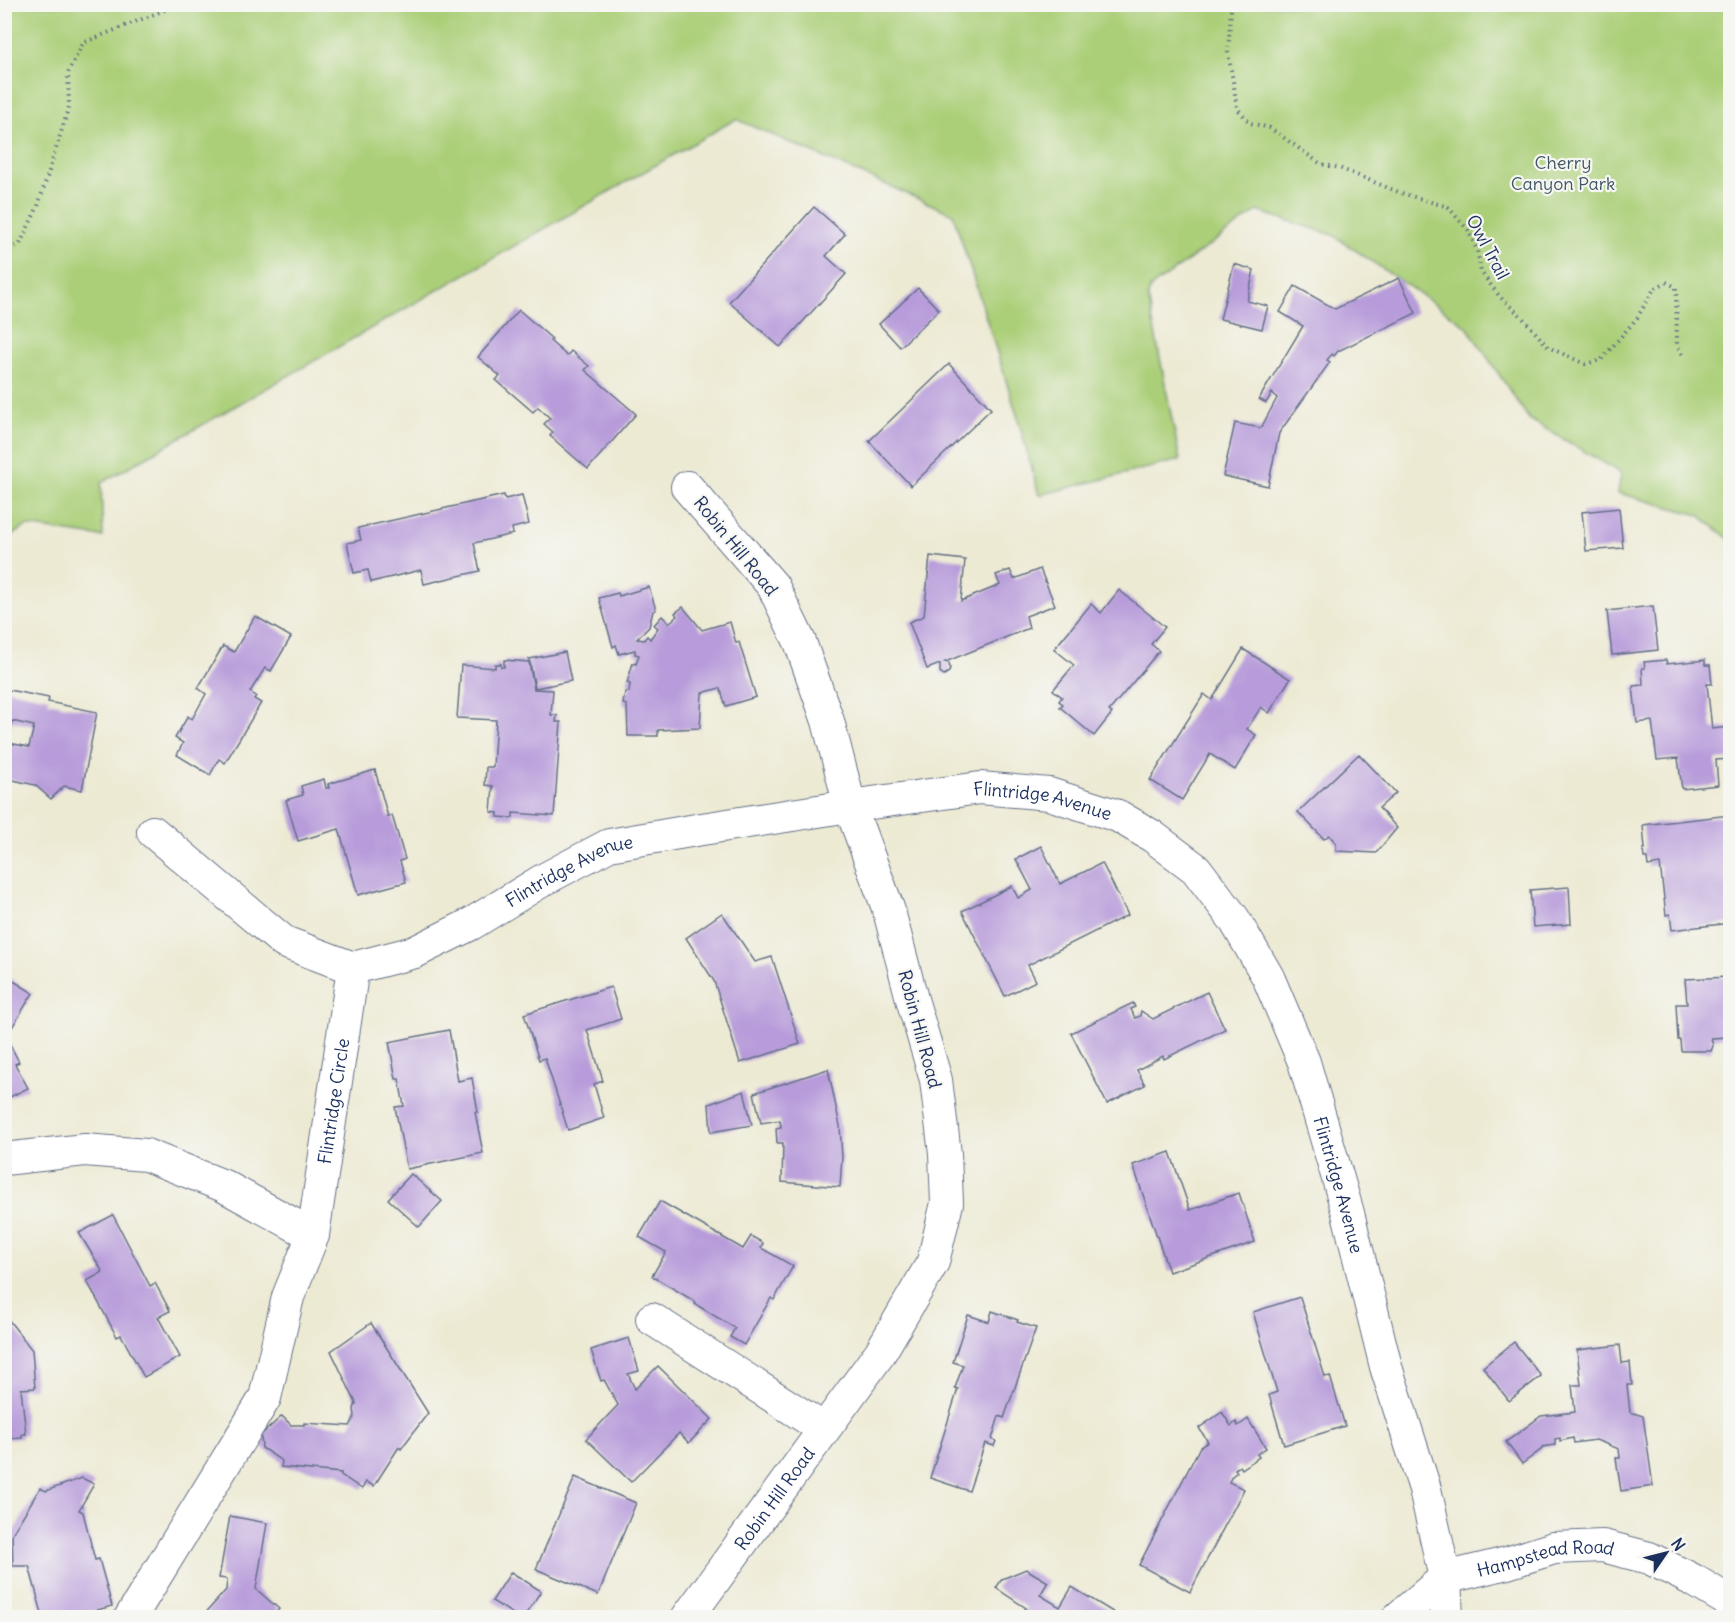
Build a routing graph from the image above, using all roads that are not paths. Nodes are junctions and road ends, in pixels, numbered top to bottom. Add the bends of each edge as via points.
1 (687, 487) dead end
2 (850, 806) junction
3 (153, 832) dead end
4 (353, 968) junction
5 (4, 1159) edge
6 (313, 1235) junction
7 (652, 1319) dead end
8 (824, 1430) junction
9 (1445, 1578) junction
10 (1731, 1602) edge
11 (130, 1617) edge
12 (687, 1617) edge
13 (1398, 1617) edge
14 (1447, 1617) edge

1 - 2 street, Robin Hill Road via 773,586 800,642 828,720
2 - 4 street, Flintridge Avenue via 609,845 434,943
2 - 8 street, Robin Hill Road via 889,911 936,1080 947,1203 933,1262 880,1353
2 - 9 street, Flintridge Avenue via 981,788 1049,794 1118,816 1196,869 1234,919 1268,977 1304,1062 1348,1213 1386,1367 1425,1488
3 - 4 street via 284,942
4 - 6 street, Flintridge Circle
5 - 6 street via 85,1150 146,1155 224,1186
6 - 11 street, Flintridge Circle via 288,1298 265,1398
7 - 8 street
8 - 12 street, Robin Hill Road
9 - 10 street, Hampstead Road via 1554,1548 1603,1546 1649,1558
9 - 13 street, Hampstead Road
9 - 14 street, Flintridge Avenue

